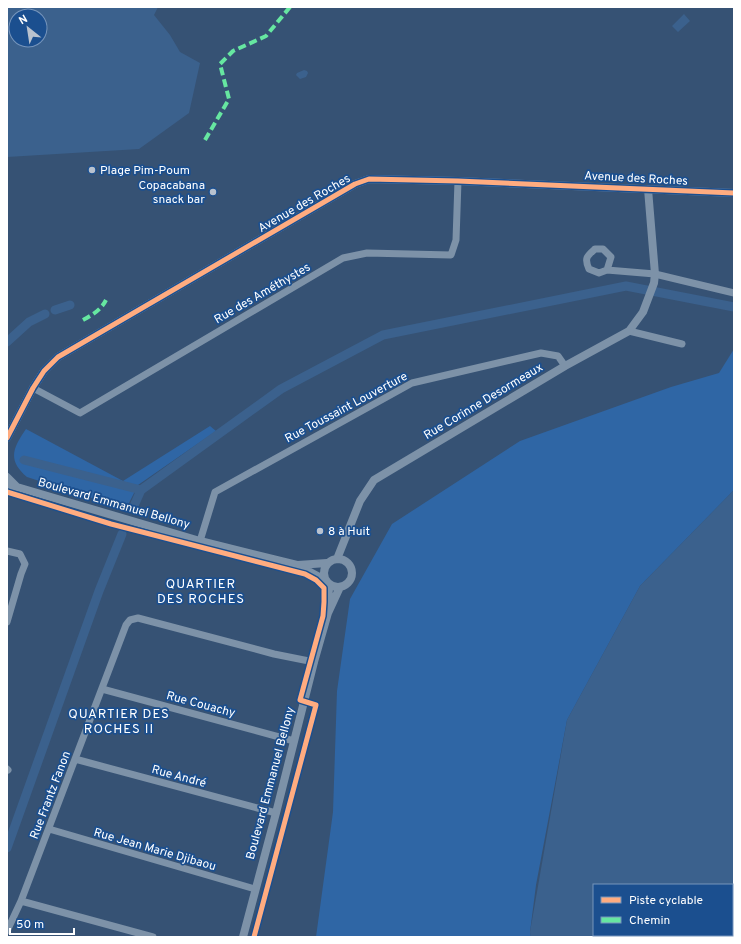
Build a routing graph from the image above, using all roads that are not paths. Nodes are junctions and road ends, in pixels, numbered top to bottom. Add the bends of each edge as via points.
1 (458, 181) junction
2 (648, 189) junction
3 (734, 193) edge
4 (607, 270) dead end
5 (655, 274) junction
6 (734, 293) edge
7 (629, 331) junction
8 (682, 344) dead end
9 (565, 366) junction
10 (33, 388) junction
11 (7, 438) edge
12 (7, 477) edge
13 (7, 485) edge
14 (17, 487) junction
15 (346, 539) junction
16 (200, 540) junction
17 (7, 551) edge
18 (337, 559) junction
19 (346, 562) junction
20 (327, 564) junction
21 (297, 565) junction
22 (327, 582) junction
23 (340, 587) junction
24 (328, 613) junction
25 (7, 622) edge
26 (314, 662) junction
27 (102, 689) junction
28 (294, 741) junction
29 (75, 759) junction
30 (276, 813) junction
31 (49, 829) junction
32 (255, 889) junction
33 (21, 901) junction
34 (7, 931) edge
35 (153, 937) edge
36 (243, 937) edge

1 - 2 street, Avenue des Roches
1 - 10 street, Avenue des Roches via 369,179 355,184 64,353 44,371
1 - 10 street, Rue des Améthystes via 456,240 451,255 367,253 343,258 80,413
2 - 3 street, Avenue des Roches
2 - 5 street, Rue Corinne Desormeaux
4 - 5 street
5 - 6 street
5 - 7 street, Rue Corinne Desormeaux via 643,312
7 - 8 street
7 - 9 street, Rue Corinne Desormeaux
9 - 15 street, Rue Corinne Desormeaux via 374,480 360,501
9 - 16 street, Rue Toussaint Louverture via 558,356 541,353 412,383 215,492
10 - 11 street, Avenue des Roches
12 - 14 street, Boulevard Emmanuel Bellony
13 - 14 street, Boulevard Emmanuel Bellony
14 - 16 street, Boulevard Emmanuel Bellony
15 - 18 street, Rue Corinne Desormeaux
15 - 19 street, Rue Corinne Desormeaux
16 - 21 street, Boulevard Emmanuel Bellony
17 - 25 street via 20,554 26,564
18 - 19 street
18 - 20 street
19 - 23 street via 352,574 346,585
20 - 21 street, Boulevard Emmanuel Bellony
20 - 22 street via 323,574
21 - 22 street, Boulevard Emmanuel Bellony
22 - 23 street via 334,587
22 - 24 street, Boulevard Emmanuel Bellony
23 - 24 street, Boulevard Emmanuel Bellony
24 - 26 street, Boulevard Emmanuel Bellony
26 - 27 street, Rue Frantz Fanon via 138,618 130,620 126,625
26 - 28 street, Boulevard Emmanuel Bellony
27 - 28 street, Rue Couachy
27 - 29 street, Rue Frantz Fanon
28 - 30 street, Boulevard Emmanuel Bellony
29 - 30 street, Rue André
29 - 31 street, Rue Frantz Fanon
30 - 32 street, Boulevard Emmanuel Bellony
31 - 32 street, Rue Jean Marie Djibaou
31 - 33 street, Rue Frantz Fanon
32 - 36 street, Boulevard Emmanuel Bellony
33 - 34 street, Rue Frantz Fanon
33 - 35 street

